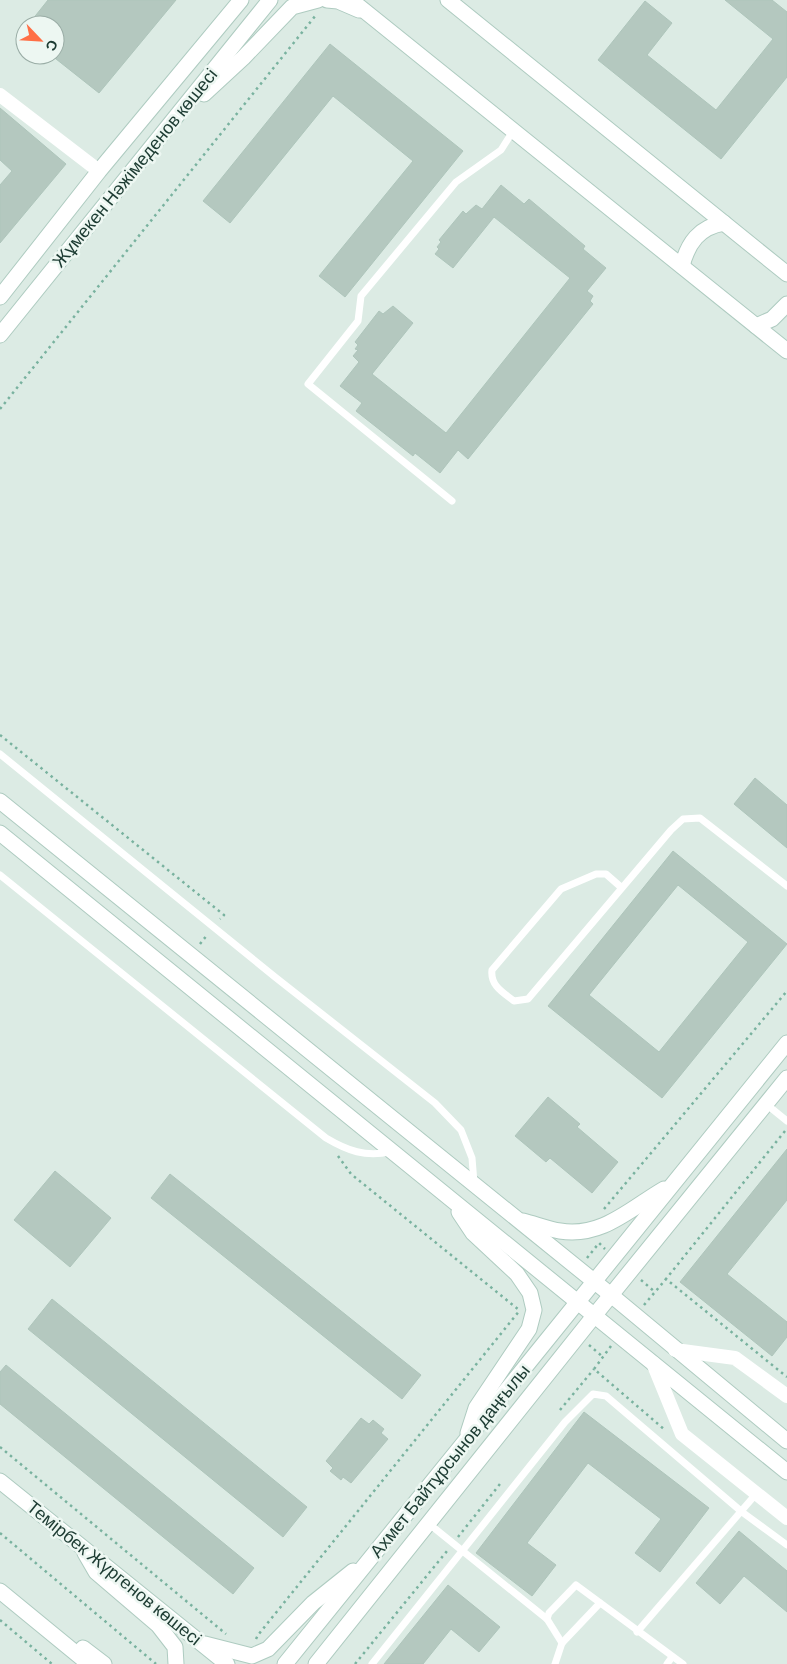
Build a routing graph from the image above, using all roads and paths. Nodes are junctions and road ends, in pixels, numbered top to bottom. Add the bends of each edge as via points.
1 (241, 0) edge
2 (270, 0) edge
3 (351, 0) edge
4 (448, 0) edge
5 (456, 0) edge
6 (321, 4) edge
7 (367, 13) junction
8 (468, 16) junction
9 (0, 95) edge
10 (187, 104) junction
11 (513, 130) junction
12 (99, 171) junction
13 (724, 223) junction
14 (682, 266) junction
15 (787, 274) edge
16 (0, 297) edge
17 (787, 304) edge
18 (756, 326) junction
19 (0, 335) edge
20 (787, 351) edge
21 (0, 409) edge
22 (452, 501) dead end
23 (0, 754) edge
24 (0, 801) edge
25 (0, 833) edge
26 (0, 875) edge
27 (787, 886) edge
28 (622, 888) junction
29 (787, 991) edge
30 (787, 1043) edge
31 (787, 1078) edge
32 (766, 1104) junction
33 (787, 1121) edge
34 (787, 1129) edge
35 (326, 1138) junction
36 (392, 1152) junction
37 (672, 1184) junction
38 (474, 1185) junction
39 (450, 1198) junction
40 (516, 1219) junction
41 (597, 1237) junction
42 (613, 1257) junction
43 (578, 1268) junction
44 (630, 1271) junction
45 (666, 1279) junction
46 (594, 1281) junction
47 (655, 1292) junction
48 (611, 1294) junction
49 (578, 1303) junction
50 (526, 1310) junction
51 (594, 1316) junction
52 (636, 1316) junction
53 (577, 1336) junction
54 (675, 1350) junction
55 (603, 1357) dead end
56 (653, 1363) junction
57 (594, 1369) dead end
58 (787, 1377) edge
59 (787, 1396) edge
60 (557, 1414) dead end
61 (787, 1441) edge
62 (465, 1442) junction
63 (0, 1447) edge
64 (787, 1472) edge
65 (0, 1481) edge
66 (502, 1482) dead end
67 (756, 1494) junction
68 (742, 1512) junction
69 (787, 1518) edge
70 (428, 1523) junction
71 (0, 1534) edge
72 (453, 1543) junction
73 (79, 1544) junction
74 (787, 1545) edge
75 (462, 1550) junction
76 (376, 1553) junction
77 (0, 1591) edge
78 (600, 1603) junction
79 (18, 1605) junction
80 (546, 1619) junction
81 (0, 1620) edge
82 (637, 1632) junction
83 (230, 1638) dead end
84 (562, 1642) junction
85 (202, 1644) junction
86 (252, 1656) junction
87 (672, 1657) junction
88 (52, 1664) edge
89 (89, 1664) edge
90 (104, 1664) edge
91 (156, 1664) edge
92 (176, 1664) edge
93 (227, 1664) edge
94 (285, 1664) edge
95 (316, 1664) edge
96 (355, 1664) edge
97 (372, 1664) edge
98 (555, 1664) edge
99 (667, 1664) edge
100 (683, 1664) edge

1 - 12 street, Жұмекен Нәжімеденов көшесі
2 - 10 street, Жұмекен Нәжімеденов көшесі
3 - 7 street
4 - 8 street
5 - 8 street
6 - 7 street via 338,1
6 - 10 street via 309,1 292,7 219,80
6 - 21 path
7 - 11 street
8 - 13 street
9 - 12 street
10 - 19 street, Жұмекен Нәжімеденов көшесі
11 - 14 street
11 - 22 lane via 501,150 456,182 361,296 358,321 308,384
12 - 16 street, Жұмекен Нәжімеденов көшесі
13 - 14 street via 702,230 691,242
13 - 15 street
14 - 18 street
17 - 18 street via 772,319
18 - 20 street
23 - 38 lane via 435,1103 461,1130 472,1158
24 - 38 street
25 - 36 street
26 - 35 lane
27 - 28 lane via 700,818 683,818
28 - 28 lane via 528,999 514,1001 496,986 492,970 561,889 596,874 606,874
29 - 41 path via 600,1213
30 - 37 street, Ахмет Байтұрсынов даңғылы
31 - 32 street, Ахмет Байтұрсынов даңғылы
32 - 33 lane
32 - 44 street, Ахмет Байтұрсынов даңғылы
34 - 45 path
35 - 36 lane via 348,1151 373,1155
35 - 50 path via 351,1174
36 - 39 street
37 - 41 street
37 - 42 street, Ахмет Байтұрсынов даңғылы
38 - 40 street
39 - 49 street
39 - 50 street via 473,1233 517,1274 530,1293
40 - 41 street via 561,1232
40 - 43 street
41 - 42 path
41 - 43 path
42 - 46 street, Ахмет Байтұрсынов даңғылы
43 - 46 street
44 - 47 path
44 - 48 street, Ахмет Байтұрсынов даңғылы
45 - 47 path
45 - 58 path
46 - 48 street
46 - 49 street, Ахмет Байтұрсынов даңғылы
47 - 52 path
48 - 51 street, Ахмет Байтұрсынов даңғылы
48 - 52 street
49 - 51 street
49 - 62 street, Ахмет Байтұрсынов даңғылы
50 - 62 street via 529,1329 476,1408
50 - 86 path via 258,1635
51 - 53 street, Ахмет Байтұрсынов даңғылы
51 - 56 street
52 - 54 street
53 - 55 path
53 - 70 street, Ахмет Байтұрсынов даңғылы
54 - 59 street via 735,1358
54 - 61 street
56 - 64 street
56 - 67 street via 682,1434
57 - 60 path
62 - 76 street, Ахмет Байтұрсынов даңғылы
63 - 83 path
65 - 73 street, Темірбек Жүргенов көшесі
66 - 72 path
67 - 68 lane
67 - 69 street
68 - 74 lane
68 - 75 lane via 606,1396 593,1394 565,1422
68 - 82 lane
70 - 72 lane
70 - 95 street, Ахмет Байтұрсынов даңғылы
71 - 91 path
72 - 75 lane
72 - 96 path
73 - 85 street, Темірбек Жүргенов көшесі
73 - 92 street via 96,1572 158,1625 176,1647
75 - 80 lane
75 - 97 lane
76 - 86 street via 313,1602 277,1642
76 - 94 street, Ахмет Байтұрсынов даңғылы
77 - 79 street
78 - 80 lane via 576,1585
78 - 82 lane
78 - 84 lane
79 - 89 street
79 - 90 street via 37,1611
80 - 84 lane
81 - 88 path
82 - 87 lane
84 - 98 lane
85 - 86 street
85 - 93 street, Темірбек Жүргенов көшесі
87 - 99 lane
87 - 100 lane

